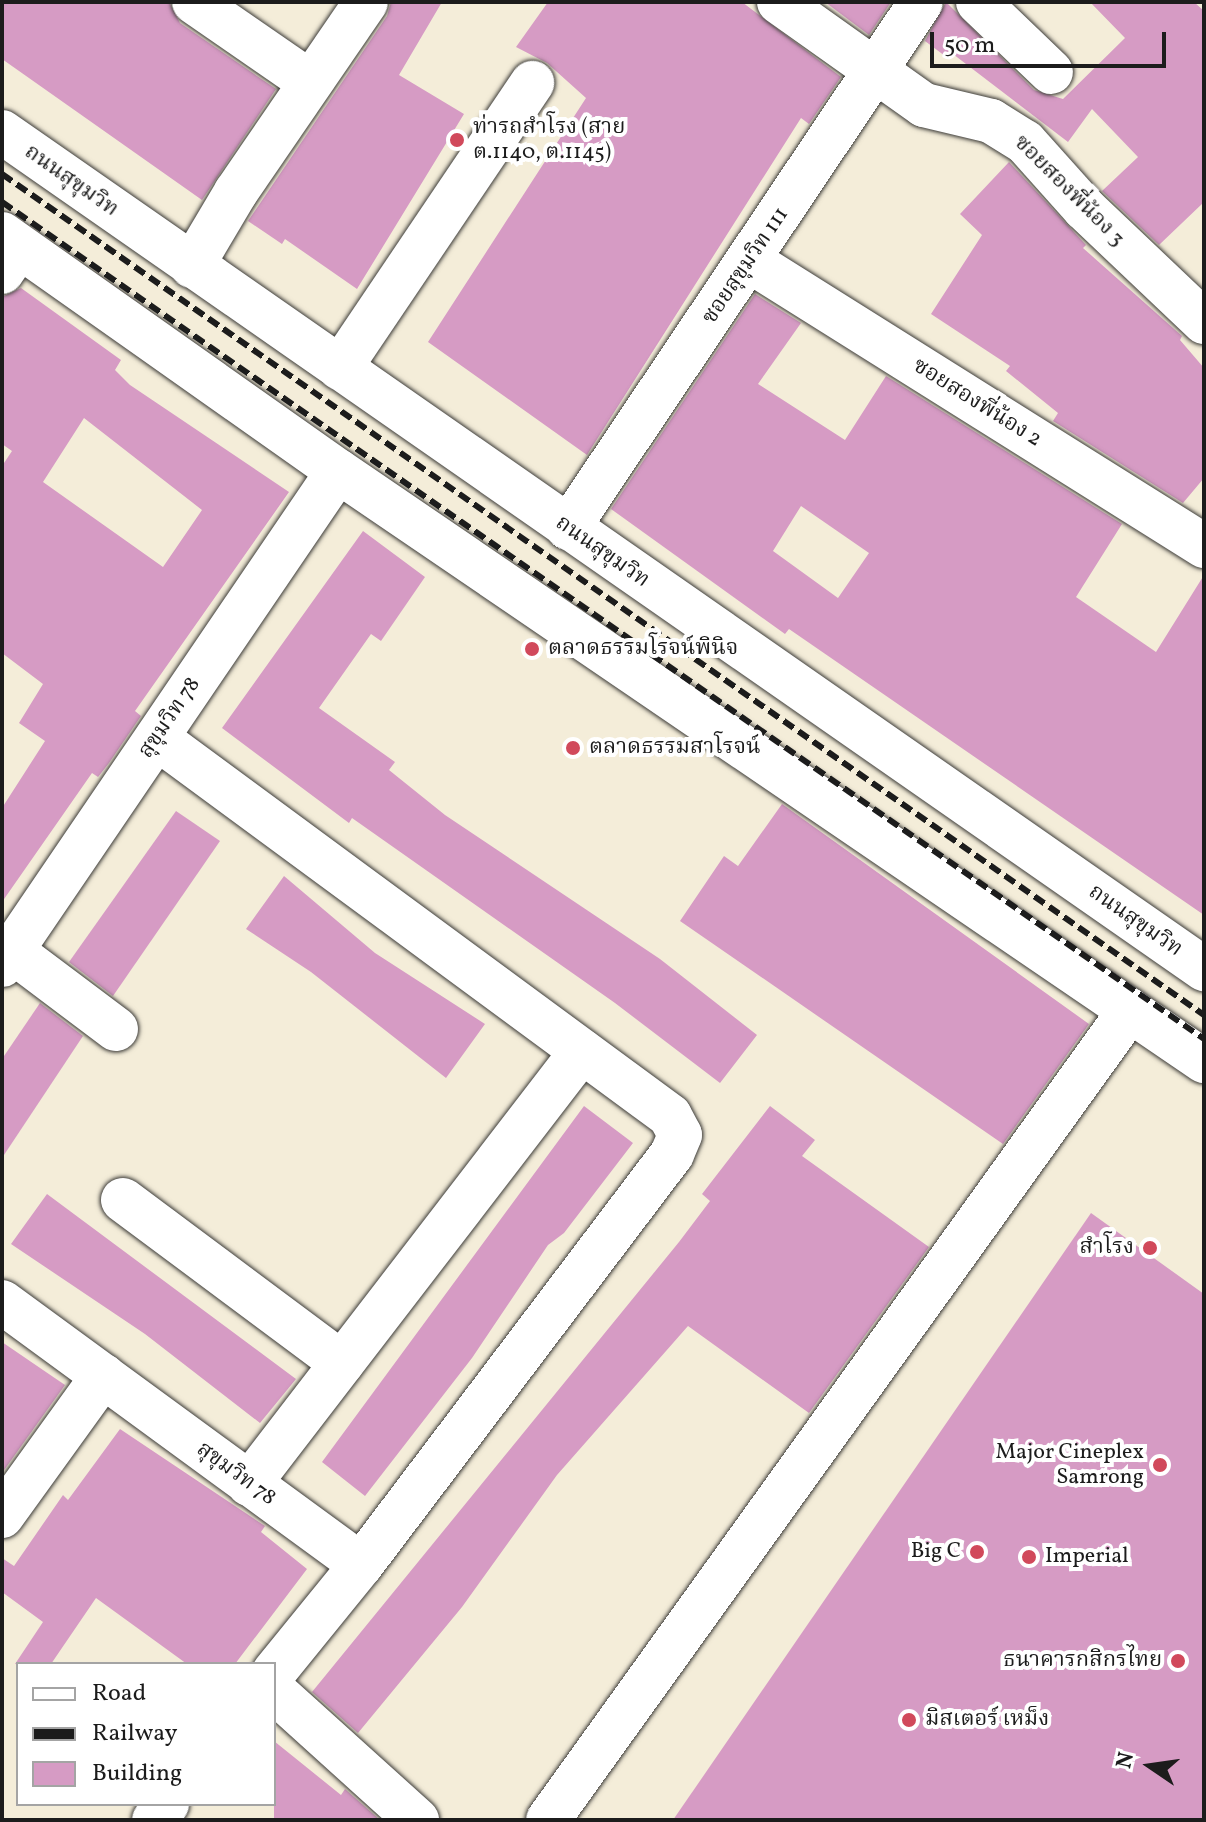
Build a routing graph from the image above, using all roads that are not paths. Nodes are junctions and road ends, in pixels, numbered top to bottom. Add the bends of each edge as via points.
1 (194, 2) edge
2 (366, 2) edge
3 (779, 2) edge
4 (921, 2) edge
5 (978, 2) edge
6 (875, 68) junction
7 (1051, 72) dead end
8 (310, 82) junction
9 (532, 83) dead end
10 (2, 132) edge
11 (8, 251) edge
12 (750, 261) junction
13 (192, 266) junction
14 (1204, 322) edge
15 (340, 368) junction
16 (338, 471) junction
17 (568, 528) junction
18 (1204, 546) edge
19 (157, 738) junction
20 (7, 958) edge
21 (1204, 969) edge
22 (1130, 1010) junction
23 (116, 1029) dead end
24 (582, 1051) junction
25 (1204, 1061) edge
26 (123, 1200) dead end
27 (2, 1302) edge
28 (342, 1363) junction
29 (103, 1376) junction
30 (249, 1484) junction
31 (2, 1516) edge
32 (361, 1565) junction
33 (276, 1670) edge
34 (276, 1693) edge
35 (417, 1820) edge
36 (548, 1820) edge

1 - 8 main road
2 - 8 main road
3 - 6 main road, ซอยสองพี่น้อง 3
4 - 6 main road, ซอยสุขุมวิท 111
5 - 7 main road
6 - 12 main road, ซอยสุขุมวิท 111
6 - 14 main road, ซอยสองพี่น้อง 3 via 924,105 991,121 1025,142 1084,208
8 - 13 main road
9 - 15 main road
10 - 13 main road, ถนนสุขุมวิท
11 - 16 main road
12 - 17 main road, ซอยสุขุมวิท 111
12 - 18 main road, ซอยสองพี่น้อง 2
13 - 15 main road, ถนนสุขุมวิท
15 - 17 main road, ถนนสุขุมวิท
16 - 19 main road, สุขุมวิท 78
16 - 22 main road
17 - 21 main road, ถนนสุขุมวิท
19 - 20 main road, สุขุมวิท 78
19 - 24 main road
20 - 23 main road
22 - 25 main road
22 - 36 main road
24 - 28 main road
24 - 32 main road via 670,1116 680,1135 676,1145
26 - 28 main road
27 - 29 main road, สุขุมวิท 78
28 - 30 main road
29 - 30 main road, สุขุมวิท 78
29 - 31 main road
30 - 32 main road, สุขุมวิท 78
32 - 33 main road
34 - 35 main road

